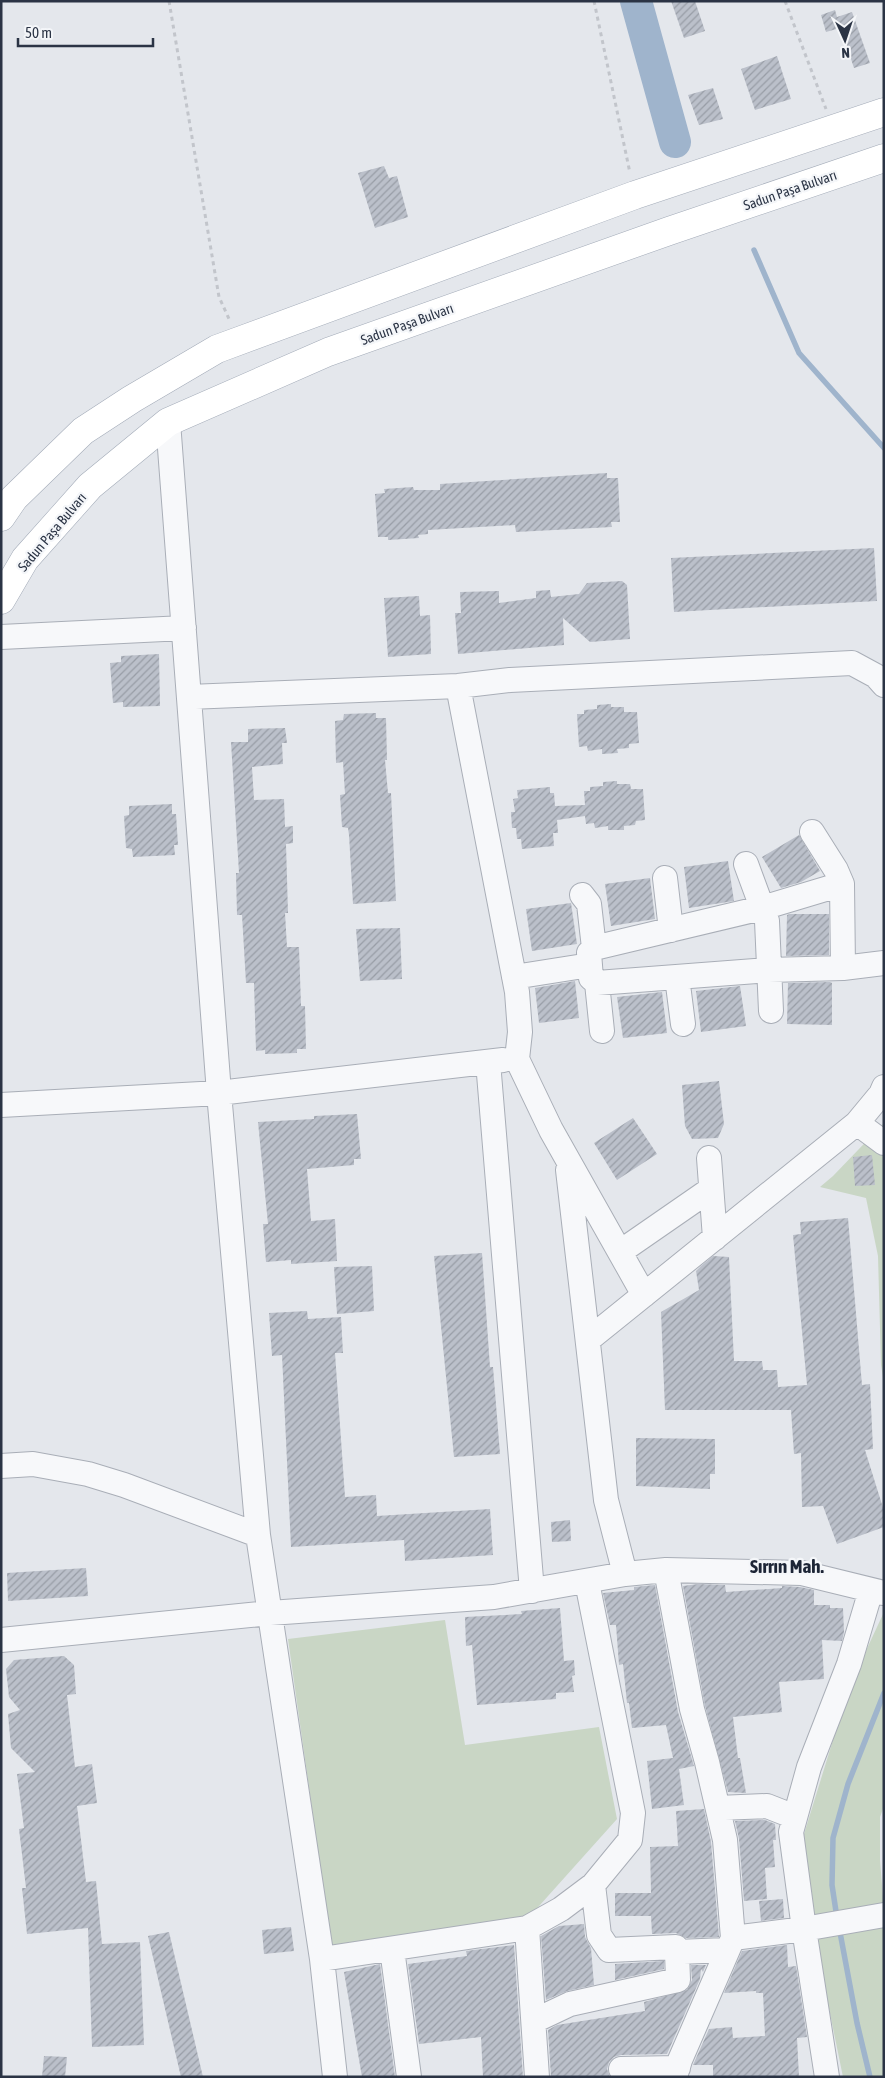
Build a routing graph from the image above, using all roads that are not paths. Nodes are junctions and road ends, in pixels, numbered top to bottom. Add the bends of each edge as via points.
1 (884, 112) edge
2 (884, 158) edge
3 (168, 422) junction
4 (5, 505) edge
5 (1, 600) edge
6 (184, 628) junction
7 (1, 637) edge
8 (884, 684) edge
9 (458, 686) junction
10 (189, 697) junction
11 (812, 832) dead end
12 (746, 864) dead end
13 (664, 878) dead end
14 (842, 884) junction
15 (582, 895) dead end
16 (762, 908) junction
17 (671, 930) junction
18 (884, 963) edge
19 (594, 966) junction
20 (843, 968) junction
21 (769, 970) junction
22 (514, 977) junction
23 (677, 977) junction
24 (770, 1011) dead end
25 (682, 1024) dead end
26 (602, 1031) dead end
27 (517, 1059) junction
28 (488, 1062) junction
29 (884, 1087) edge
30 (219, 1093) junction
31 (1, 1105) edge
32 (857, 1123) junction
33 (884, 1143) edge
34 (567, 1158) junction
35 (708, 1158) dead end
36 (711, 1189) junction
37 (715, 1238) junction
38 (620, 1252) junction
39 (644, 1295) junction
40 (588, 1340) junction
41 (1, 1466) edge
42 (258, 1535) junction
43 (666, 1570) junction
44 (625, 1574) junction
45 (587, 1582) junction
46 (532, 1591) junction
47 (878, 1592) edge
48 (270, 1613) junction
49 (1, 1640) edge
50 (718, 1808) junction
51 (796, 1817) junction
52 (593, 1885) junction
53 (875, 1916) edge
54 (527, 1928) junction
55 (804, 1929) junction
56 (730, 1944) junction
57 (392, 1948) junction
58 (677, 1952) junction
59 (322, 1959) junction
60 (534, 2021) junction
61 (621, 2069) dead end
62 (677, 2072) edge
63 (335, 2077) edge
64 (409, 2077) edge
65 (537, 2077) edge
66 (827, 2077) edge

1 - 4 main road via 634,196 217,349 83,431
2 - 3 main road, Sadun Paşa Bulvarı via 328,352
3 - 5 main road, Sadun Paşa Bulvarı via 90,486 25,559
3 - 6 street
6 - 7 street
6 - 10 street
8 - 9 street via 852,662 510,680
9 - 10 street
9 - 22 street
10 - 30 street
11 - 14 street
12 - 16 street
13 - 17 street
14 - 16 street
14 - 20 street
15 - 19 street via 589,904
16 - 17 street
16 - 21 street via 767,921
17 - 19 street
18 - 20 street
19 - 22 street
19 - 23 street
19 - 26 street
20 - 21 street
21 - 23 street
21 - 24 street
22 - 27 street via 520,1032
23 - 25 street
27 - 28 street
27 - 34 street
28 - 30 street
28 - 46 street
29 - 32 street
30 - 31 street
30 - 42 street
32 - 33 street
32 - 37 street
34 - 38 street
34 - 40 street
35 - 36 street
36 - 37 street
36 - 38 street
37 - 39 street
38 - 39 street
39 - 40 street
40 - 44 street via 606,1500
41 - 42 street via 33,1464 88,1474
42 - 48 street
43 - 44 street
43 - 47 street via 802,1574
43 - 50 street via 692,1709
44 - 45 street
45 - 46 street
45 - 52 street via 633,1813 630,1840
46 - 48 street via 485,1598
47 - 51 street via 809,1767
48 - 49 street
48 - 59 street
50 - 51 street via 766,1806
50 - 56 street via 725,1840
51 - 55 street via 791,1832
52 - 54 street via 561,1909
52 - 58 street via 599,1935 608,1950 676,1947
53 - 55 street
54 - 57 street
54 - 60 street
55 - 56 street
55 - 66 street
56 - 58 street
56 - 62 street
57 - 59 street
57 - 64 street
58 - 60 street via 678,1980 570,2004
59 - 63 street
60 - 65 street
61 - 62 street

